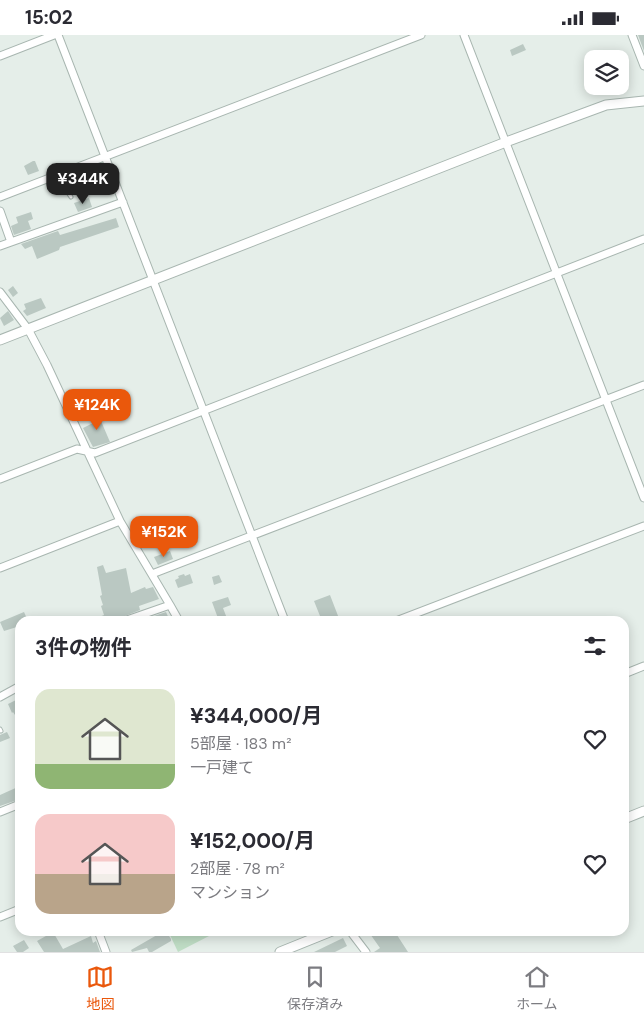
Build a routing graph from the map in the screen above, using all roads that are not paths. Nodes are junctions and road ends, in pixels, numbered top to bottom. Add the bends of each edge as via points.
1 (54, 35) edge
2 (58, 35) edge
3 (421, 35) edge
4 (464, 35) edge
5 (632, 35) edge
6 (0, 56) edge
7 (644, 66) edge
8 (644, 101) edge
9 (506, 142) junction
10 (105, 157) junction
11 (57, 176) junction
12 (0, 197) edge
13 (71, 197) dead end
14 (123, 203) junction
15 (0, 211) edge
16 (644, 239) edge
17 (11, 242) junction
18 (0, 246) edge
19 (557, 273) junction
20 (153, 281) junction
21 (0, 292) edge
22 (28, 329) junction
23 (0, 340) edge
24 (644, 385) edge
25 (606, 399) junction
26 (204, 410) junction
27 (87, 450) junction
28 (0, 479) edge
29 (644, 498) edge
30 (120, 521) junction
31 (644, 526) edge
32 (252, 536) junction
33 (0, 567) edge
34 (152, 574) junction
35 (170, 605) junction
36 (138, 616) edge
37 (176, 616) edge
38 (283, 616) edge
39 (409, 616) edge
40 (644, 667) edge
41 (629, 672) edge
42 (15, 689) edge
43 (0, 697) edge
44 (15, 807) edge
45 (644, 811) edge
46 (0, 812) edge
47 (629, 817) edge
48 (15, 911) edge
49 (0, 917) edge
50 (100, 936) edge
51 (320, 936) edge
52 (354, 936) edge
53 (106, 952) edge
54 (280, 952) edge
55 (366, 952) edge

1 - 6 street
2 - 10 street
3 - 10 street
4 - 9 street
5 - 7 street
8 - 9 street via 606,105
9 - 19 street
9 - 20 street
10 - 11 street
10 - 14 street
11 - 12 street
11 - 13 lane
14 - 17 street
14 - 20 street
15 - 17 street
16 - 19 street
17 - 18 street
19 - 25 street
19 - 26 street
20 - 22 street
20 - 26 street
21 - 22 street
22 - 23 street
22 - 27 street
24 - 25 street
25 - 29 street
25 - 32 street
26 - 27 street via 95,453
26 - 32 street
27 - 28 street via 77,449
27 - 30 street
30 - 33 street
30 - 34 street
31 - 39 street
32 - 34 street
32 - 38 street
34 - 35 street
35 - 36 street
35 - 37 street
40 - 41 street
42 - 43 street
44 - 46 street
45 - 47 street
48 - 49 street
50 - 53 street
51 - 54 street
52 - 55 street

